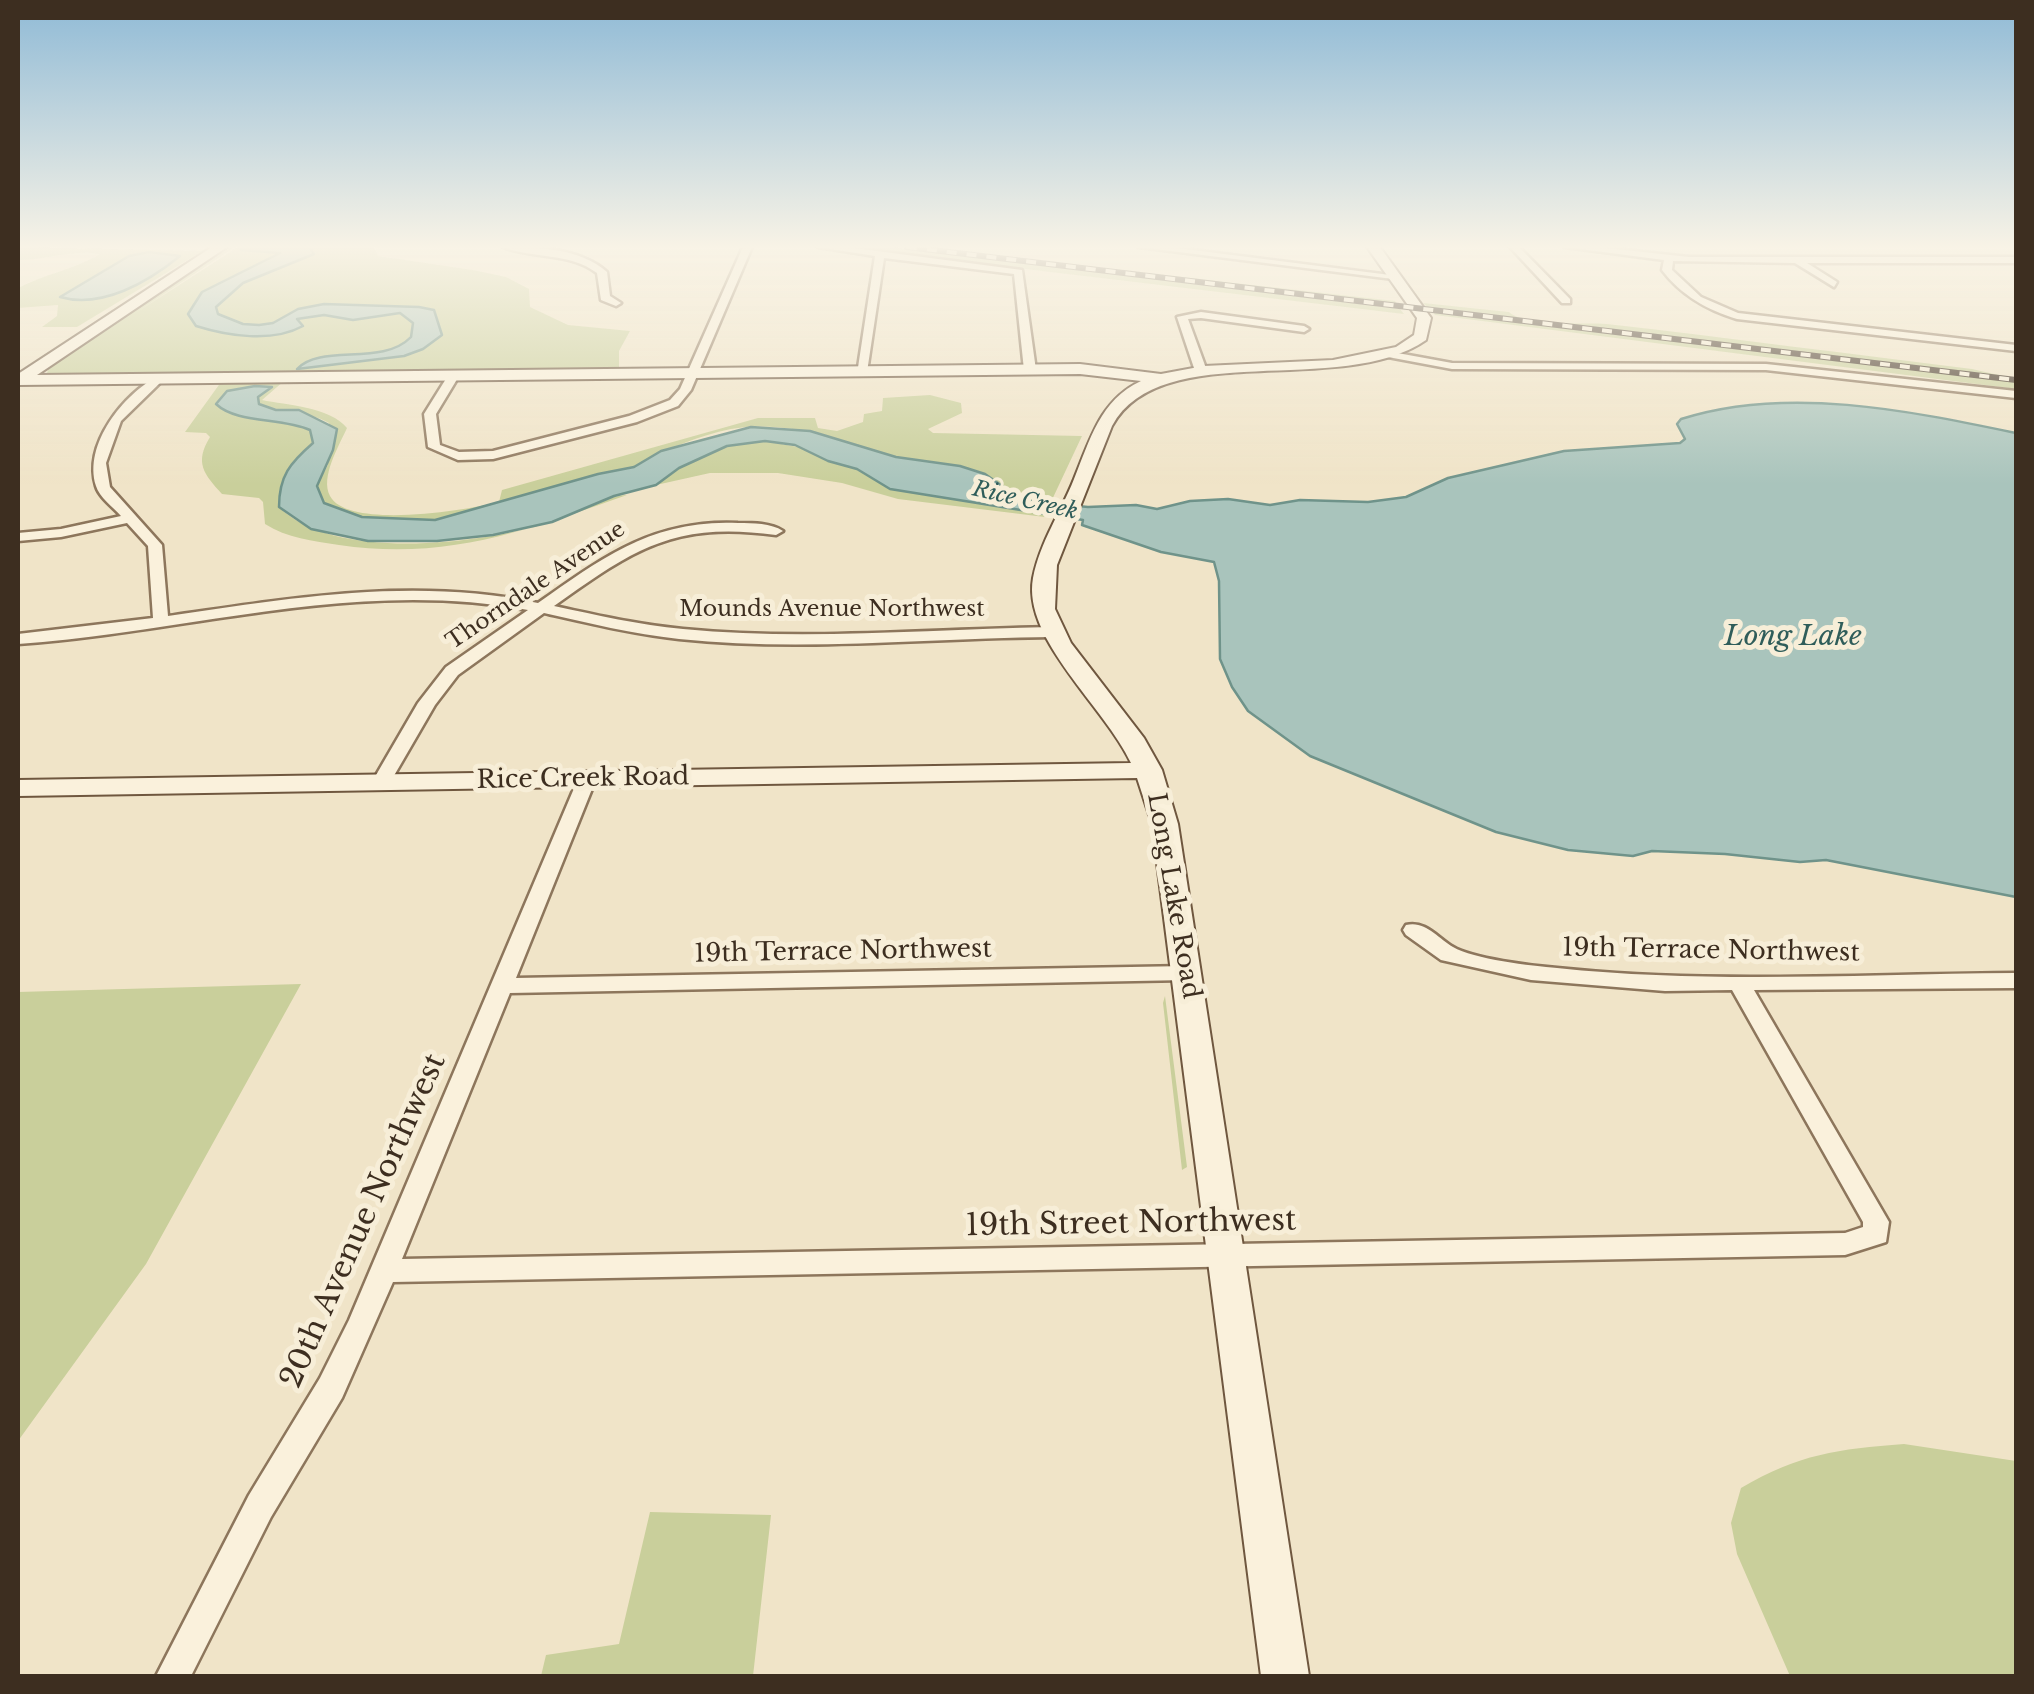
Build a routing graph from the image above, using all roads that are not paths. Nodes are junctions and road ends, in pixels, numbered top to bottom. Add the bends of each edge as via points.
1 (97, 326) edge
2 (713, 326) edge
3 (868, 326) edge
4 (1025, 326) edge
5 (1183, 326) edge
6 (1281, 326) edge
7 (1425, 326) edge
8 (1824, 326) edge
9 (1304, 329) dead end
10 (2016, 348) edge
11 (1392, 355) junction
12 (1030, 370) junction
13 (1201, 371) junction
14 (861, 372) junction
15 (691, 374) junction
16 (453, 376) junction
17 (18, 377) edge
18 (158, 379) junction
19 (1162, 379) junction
20 (2016, 395) edge
21 (132, 518) junction
22 (776, 530) dead end
23 (18, 536) edge
24 (538, 609) junction
25 (161, 622) junction
26 (1052, 632) junction
27 (18, 639) edge
28 (1149, 770) junction
29 (588, 779) junction
30 (381, 782) junction
31 (18, 788) edge
32 (1414, 930) dead end
33 (1187, 973) junction
34 (2016, 982) edge
35 (1739, 983) junction
36 (501, 986) junction
37 (1226, 1253) junction
38 (385, 1271) junction
39 (174, 1676) edge
40 (1285, 1676) edge

1 - 17 street
2 - 15 street
3 - 14 street
4 - 12 street
5 - 13 street
6 - 9 street
7 - 11 street via 1421,339
8 - 10 street
11 - 13 street, Long Lake Road
11 - 20 street via 1452,366 1766,367
12 - 14 street
12 - 19 street via 1112,370
13 - 19 street, Long Lake Road
14 - 15 street
15 - 16 street
15 - 16 street via 681,396 649,414 478,456 450,454 433,444 432,407
16 - 18 street
17 - 18 street
18 - 21 street via 115,420 100,463 104,488
19 - 26 street, Long Lake Road via 1115,407 1042,584
21 - 23 street
21 - 25 street via 155,546
22 - 24 street, Thorndale Avenue via 712,526 655,536 616,554
24 - 25 street, Mounds Avenue Northwest via 457,596 344,597
24 - 26 street, Mounds Avenue Northwest via 695,635
24 - 30 street, Thorndale Avenue via 452,671
25 - 27 street, Mounds Avenue Northwest
26 - 28 street, Long Lake Road via 1124,725
28 - 29 street, Rice Creek Road
28 - 33 street, Long Lake Road via 1166,824
29 - 30 street, Rice Creek Road
29 - 36 street, 20th Avenue Northwest
30 - 31 street, Rice Creek Road
32 - 35 street, 19th Terrace Northwest via 1449,955 1531,973
33 - 36 street, 19th Terrace Northwest
33 - 37 street, Long Lake Road
34 - 35 street, 19th Terrace Northwest
35 - 37 street, 19th Street Northwest via 1868,1207 1876,1234 1844,1244
36 - 38 street, 20th Avenue Northwest
37 - 38 street, 19th Street Northwest
37 - 40 street, Long Lake Road
38 - 39 street, 20th Avenue Northwest via 331,1388 260,1506

